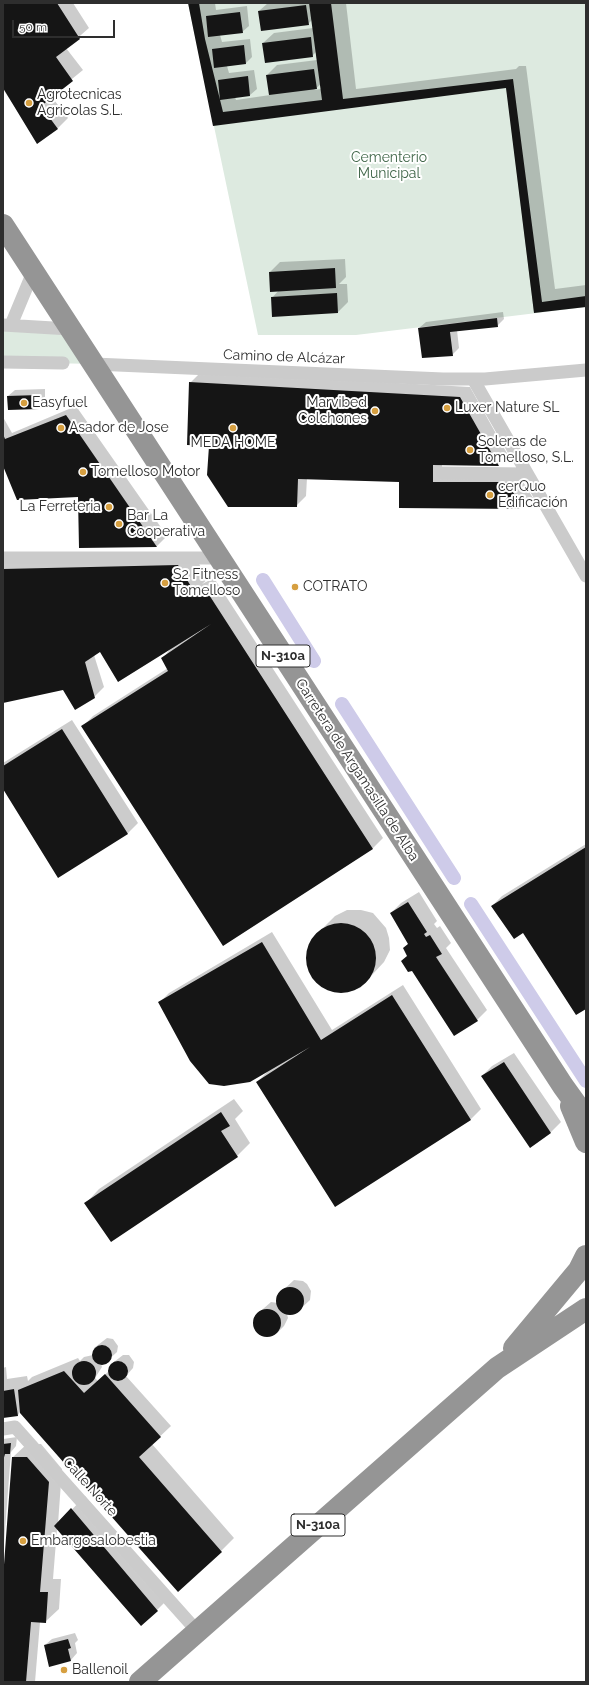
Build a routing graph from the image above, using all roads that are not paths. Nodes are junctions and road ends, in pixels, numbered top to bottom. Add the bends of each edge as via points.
1 (3, 225) edge
2 (33, 272) junction
3 (7, 325) edge
4 (70, 329) junction
5 (3, 362) edge
6 (63, 363) dead end
7 (94, 364) junction
8 (586, 370) edge
9 (473, 379) junction
10 (442, 474) dead end
11 (527, 474) junction
12 (3, 558) edge
13 (219, 558) junction
14 (586, 576) edge
15 (563, 1086) junction
16 (586, 1118) edge
17 (586, 1142) edge
18 (586, 1256) edge
19 (586, 1309) edge
20 (497, 1368) junction
21 (3, 1429) edge
22 (197, 1631) junction
23 (140, 1682) edge

1 - 2 highway, Carretera de Argamasilla de Alba / N-310a
2 - 3 street
2 - 4 highway, Carretera de Argamasilla de Alba / N-310a
3 - 4 street
4 - 7 highway, Carretera de Argamasilla de Alba / N-310a
5 - 6 street
7 - 9 street, Camino de Alcázar
7 - 13 highway, Carretera de Argamasilla de Alba / N-310a
8 - 9 street, Camino de Alcázar
9 - 11 street
10 - 11 street
11 - 14 street
12 - 13 street
13 - 15 highway, Carretera de Argamasilla de Alba / N-310a
15 - 16 highway, N-310a
15 - 17 highway, N-310a
18 - 20 highway, N-310a via 575,1276
19 - 20 highway, N-310a
20 - 22 highway, N-310a
21 - 22 street, Calle Norte via 14,1427
22 - 23 highway, N-310a

